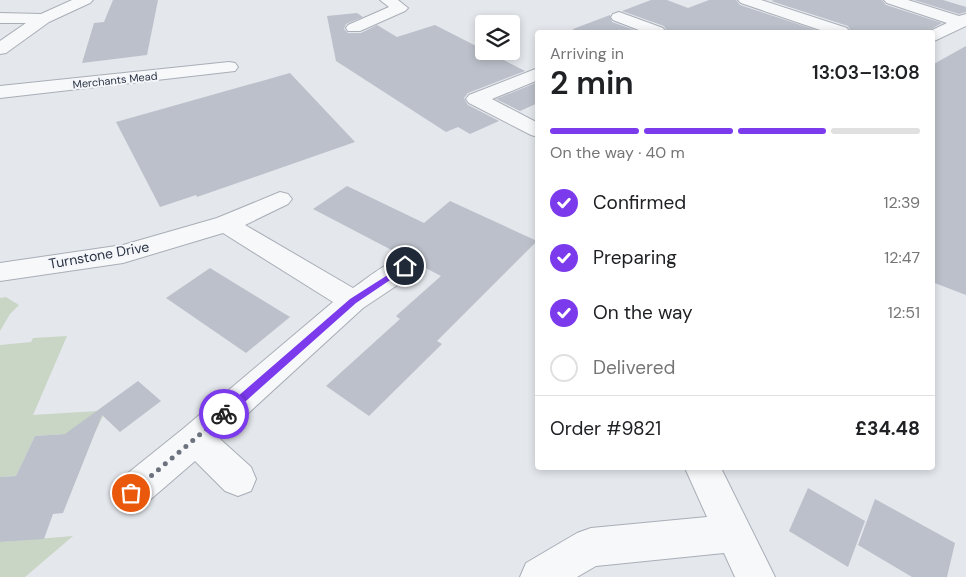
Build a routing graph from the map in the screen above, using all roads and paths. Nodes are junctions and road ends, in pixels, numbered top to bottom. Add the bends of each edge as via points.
1 (85, 0) edge
2 (388, 0) edge
3 (746, 0) edge
4 (892, 0) edge
5 (619, 17) dead end
6 (0, 18) edge
7 (43, 19) junction
8 (964, 20) edge
9 (354, 28) dead end
10 (652, 30) edge
11 (835, 30) edge
12 (935, 36) edge
13 (0, 49) edge
14 (230, 67) dead end
15 (535, 74) edge
16 (0, 92) edge
17 (535, 129) edge
18 (280, 199) dead end
19 (226, 224) junction
20 (405, 266) dead end
21 (0, 272) edge
22 (353, 301) junction
23 (196, 439) junction
24 (704, 470) edge
25 (238, 479) dead end
26 (131, 493) dead end
27 (734, 533) junction
28 (540, 577) edge
29 (756, 577) edge

1 - 7 street
2 - 9 street via 400,8
3 - 11 street
4 - 8 street
5 - 10 street
6 - 7 street
7 - 13 street
8 - 12 street
14 - 16 street, Merchants Mead
15 - 17 street via 476,99
18 - 19 street, Turnstone Drive
19 - 21 street, Turnstone Drive via 124,254
19 - 22 street
20 - 22 street
22 - 23 street
23 - 25 street
23 - 26 street
24 - 27 street
27 - 28 street via 591,547
27 - 29 street

